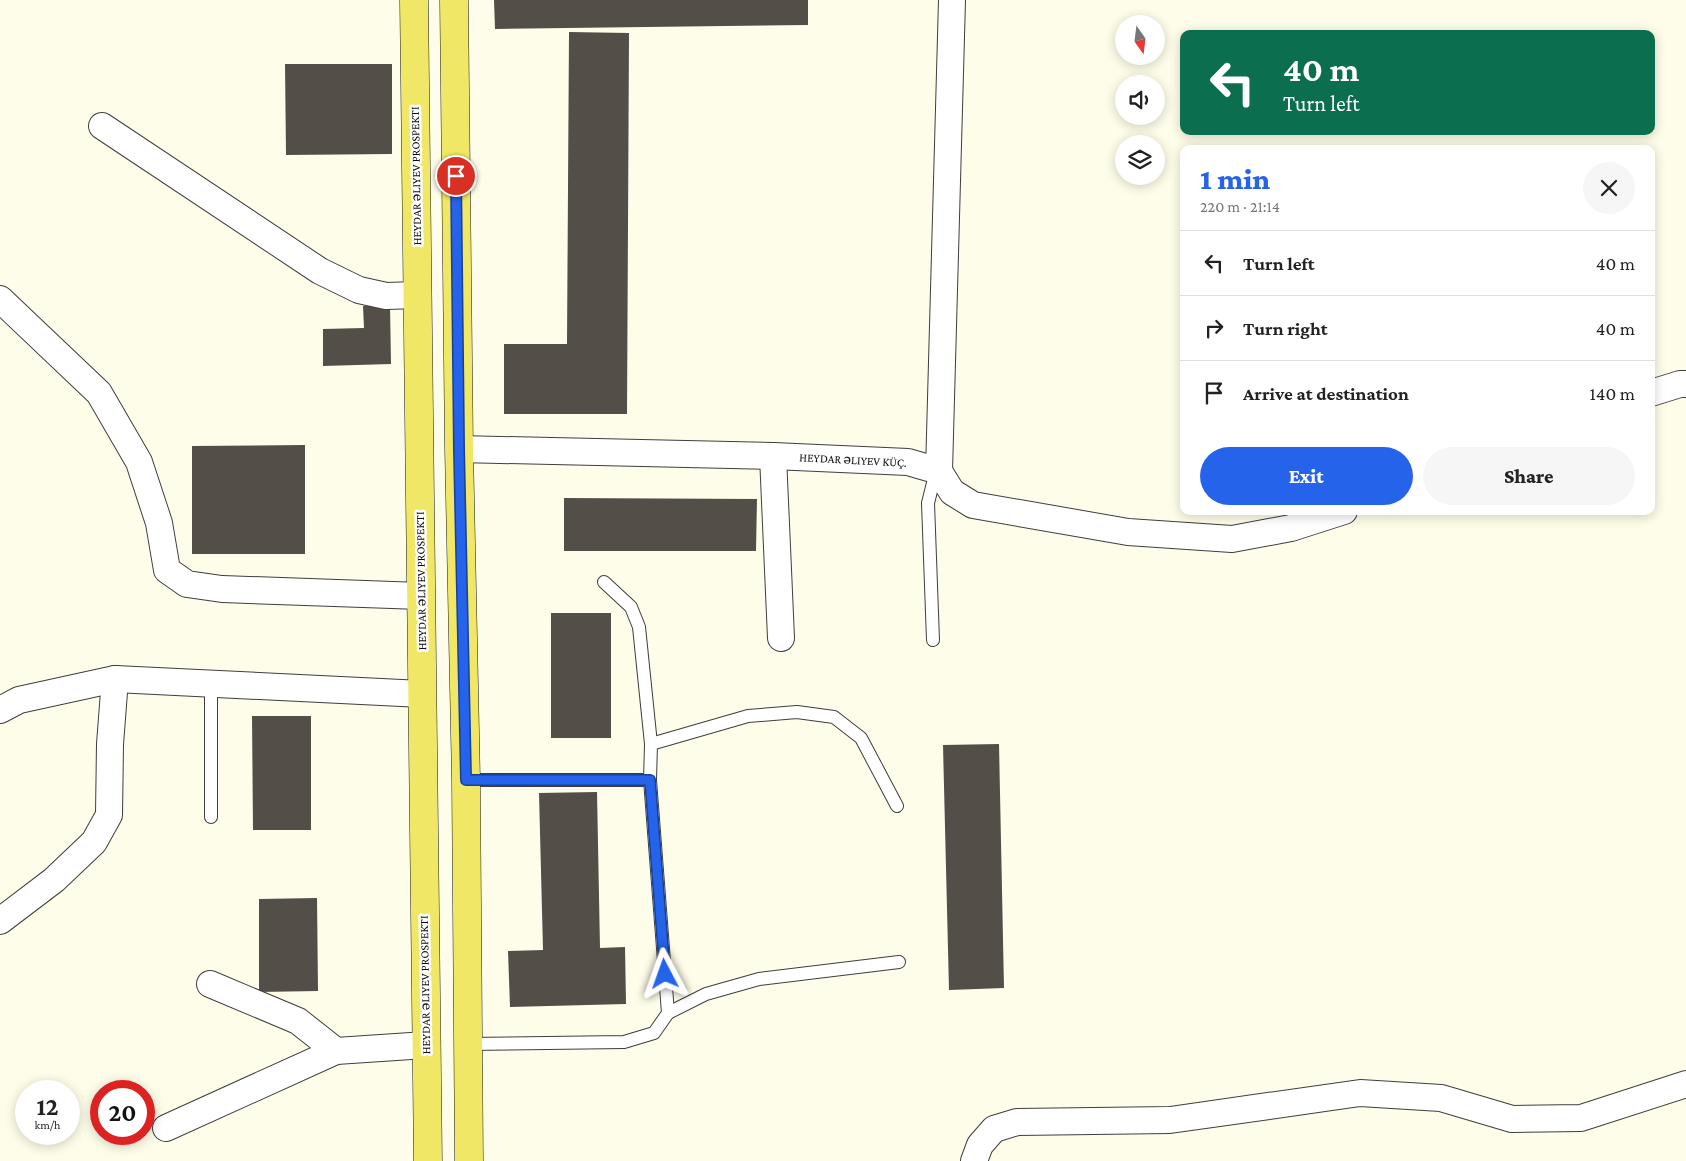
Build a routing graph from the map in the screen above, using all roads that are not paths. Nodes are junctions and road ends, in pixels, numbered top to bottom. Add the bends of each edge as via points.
1 (414, 0) edge
2 (454, 0) edge
3 (952, 0) edge
4 (102, 126) dead end
5 (418, 295) junction
6 (0, 299) edge
7 (1686, 384) edge
8 (1655, 392) edge
9 (459, 449) junction
10 (773, 456) junction
11 (939, 471) junction
12 (1332, 515) edge
13 (604, 582) dead end
14 (421, 596) junction
15 (780, 638) dead end
16 (933, 640) dead end
17 (115, 679) junction
18 (212, 684) junction
19 (422, 694) junction
20 (0, 710) edge
21 (651, 744) junction
22 (466, 780) junction
23 (650, 780) junction
24 (897, 806) dead end
25 (211, 817) dead end
26 (0, 921) edge
27 (900, 962) dead end
28 (210, 984) dead end
29 (668, 1013) junction
30 (467, 1044) junction
31 (426, 1045) junction
32 (336, 1051) junction
33 (1686, 1084) edge
34 (166, 1128) dead end
35 (428, 1161) edge
36 (469, 1161) edge
37 (974, 1161) edge

1 - 5 main road, HEYDAR ƏLIYEV PROSPEKTI
2 - 9 main road
3 - 11 street
4 - 5 street via 320,271 359,290 386,296
5 - 14 main road, HEYDAR ƏLIYEV PROSPEKTI
6 - 14 street via 99,393 139,462 159,523 167,570 187,584 222,589
7 - 8 street
9 - 10 street, HEYDAR ƏLIYEV KÜÇ.
9 - 22 main road
10 - 11 street, HEYDAR ƏLIYEV KÜÇ. via 908,462
10 - 15 street
11 - 12 street via 952,492 973,505 1128,532 1232,539 1291,528
11 - 16 lane via 928,503
13 - 21 lane via 631,607 639,627
14 - 19 main road, HEYDAR ƏLIYEV PROSPEKTI
17 - 18 street
17 - 20 street via 19,700
17 - 26 street via 108,815 94,842 54,880
18 - 19 street
18 - 25 lane
19 - 31 main road, HEYDAR ƏLIYEV PROSPEKTI
21 - 23 lane
21 - 24 lane via 748,716 797,712 834,717 861,738
22 - 23 lane
22 - 30 main road
23 - 29 lane
27 - 29 lane via 759,979 706,994
28 - 32 street via 298,1022
29 - 30 lane via 654,1033 624,1042
30 - 36 main road
31 - 32 street
31 - 35 main road, HEYDAR ƏLIYEV PROSPEKTI
32 - 34 street
33 - 37 street via 1581,1118 1512,1119 1441,1098 1360,1094 1170,1120 1017,1122 994,1129 980,1145

